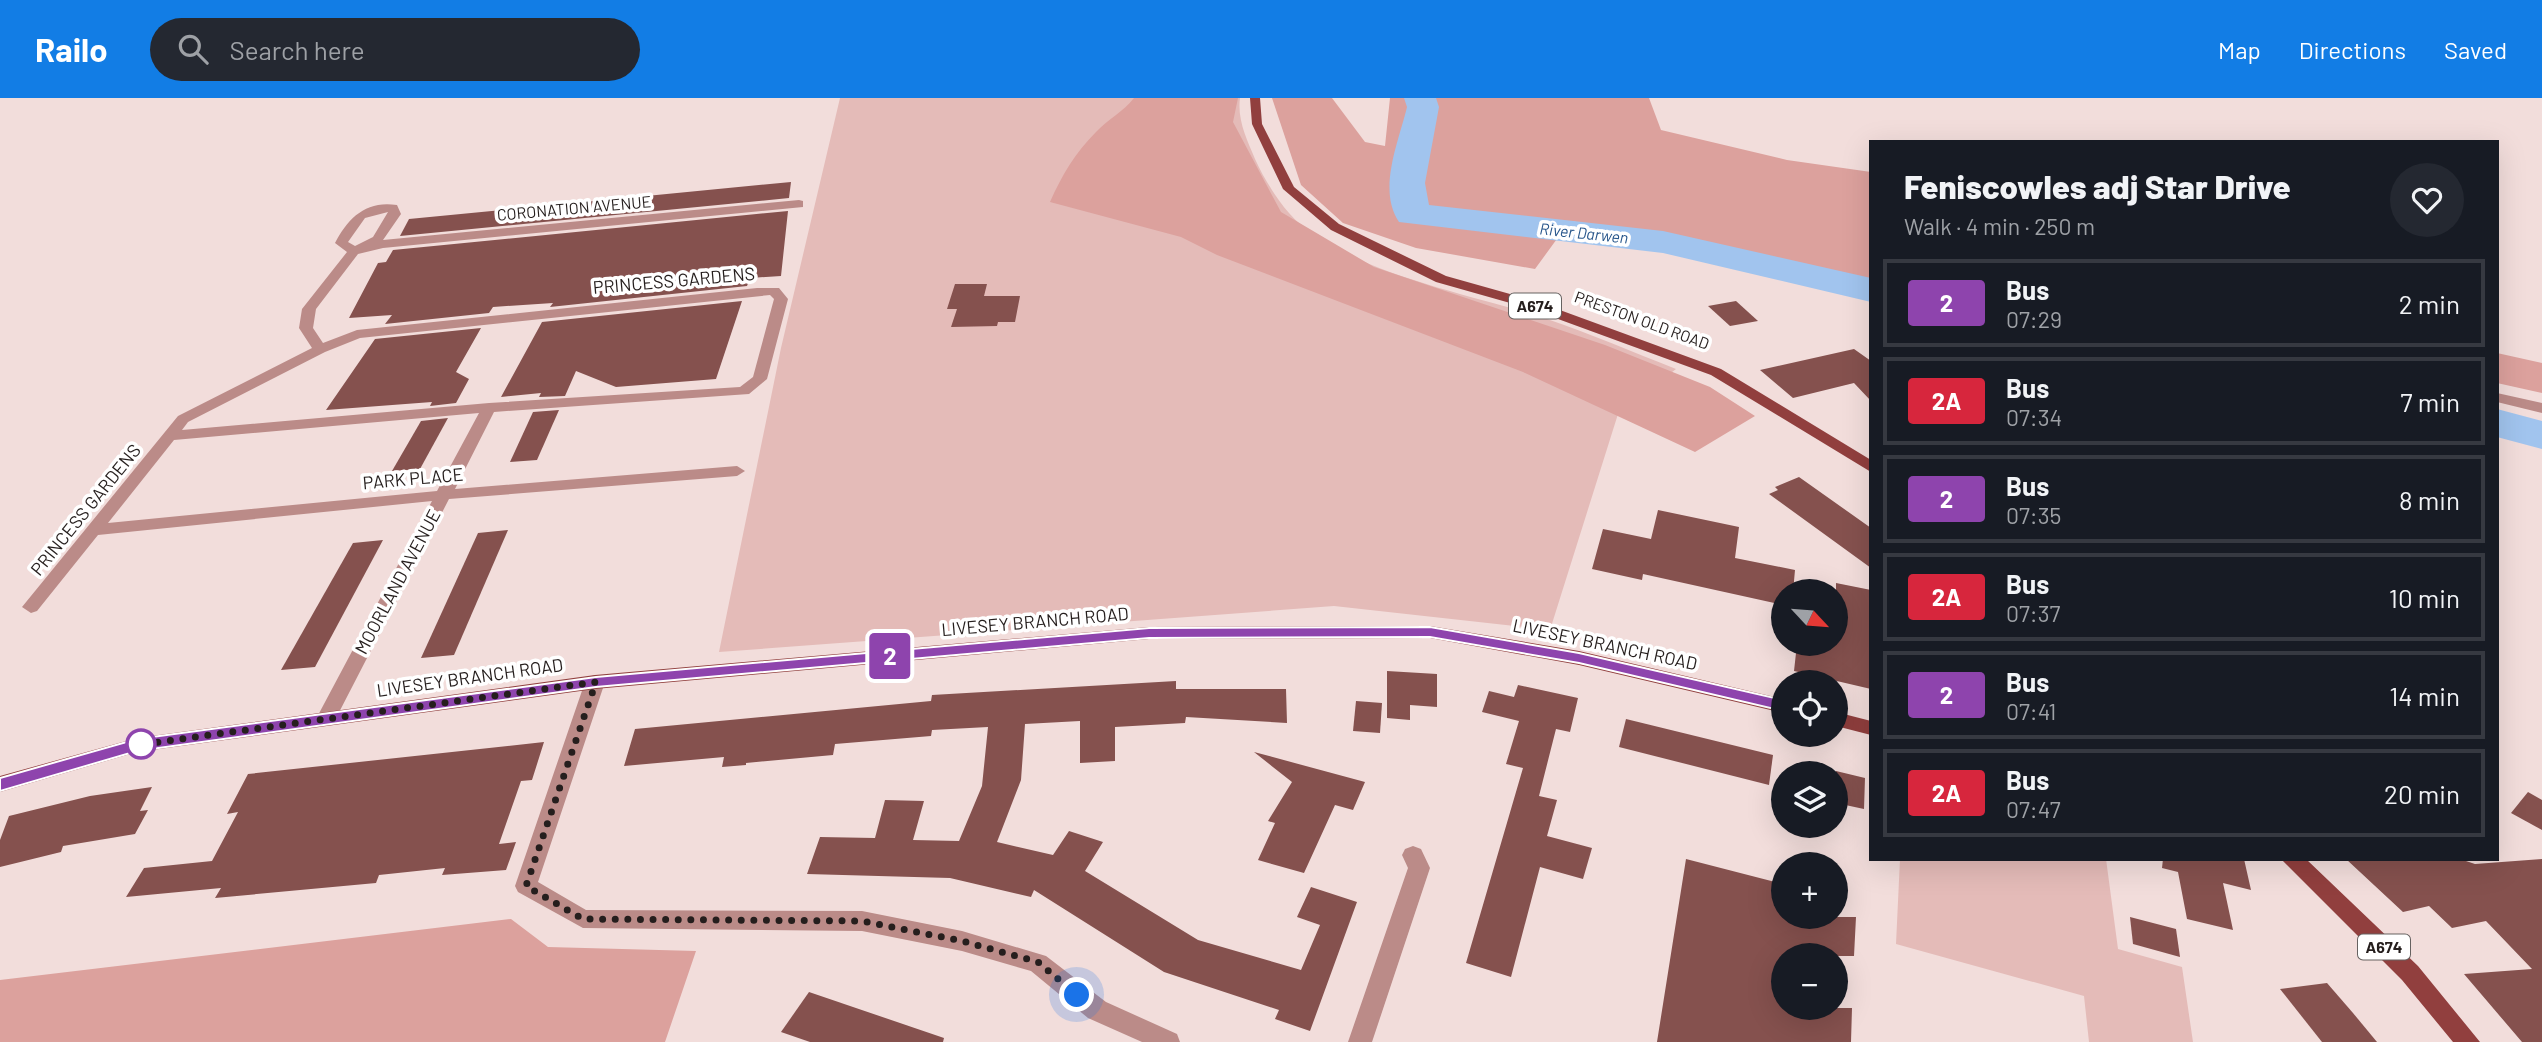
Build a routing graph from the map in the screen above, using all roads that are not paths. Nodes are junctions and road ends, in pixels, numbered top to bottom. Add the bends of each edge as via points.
1 (1255, 98) edge
2 (799, 204) dead end
3 (320, 349) junction
4 (2499, 397) edge
5 (489, 408) junction
6 (2542, 408) edge
7 (170, 436) junction
8 (1869, 466) edge
9 (737, 471) dead end
10 (444, 495) junction
11 (94, 530) junction
12 (32, 607) dead end
13 (596, 682) junction
14 (1771, 702) edge
15 (326, 719) junction
16 (1848, 722) edge
17 (1869, 727) edge
18 (0, 784) edge
19 (1413, 855) dead end
20 (2294, 861) edge
21 (1168, 1042) edge
22 (1360, 1042) edge
23 (2468, 1042) edge

1 - 8 main road, PRESTON OLD ROAD / A674 via 1257,124 1289,189 1335,227 1441,279 1533,305 1716,372
2 - 3 street, CORONATION AVENUE via 383,244 354,251 309,309 306,328
3 - 5 street, PRINCESS GARDENS via 357,334 508,316 757,292 774,291 781,299 760,379 744,391
3 - 7 street, PRINCESS GARDENS via 183,419
4 - 6 street
5 - 7 street, PRINCESS GARDENS
5 - 10 street, MOORLAND AVENUE
7 - 11 street, PRINCESS GARDENS
9 - 10 street, PARK PLACE
10 - 11 street, PARK PLACE
10 - 15 street, MOORLAND AVENUE
11 - 12 street, PRINCESS GARDENS
13 - 14 main road, LIVESEY BRANCH ROAD via 1149,633 1430,632 1579,658
13 - 15 main road, LIVESEY BRANCH ROAD
13 - 21 street via 526,886 583,919 862,921 962,941 1038,962 1097,1010
15 - 18 main road, LIVESEY BRANCH ROAD via 137,745
16 - 17 main road
19 - 22 street via 1419,869
20 - 23 main road, A674 via 2410,973

